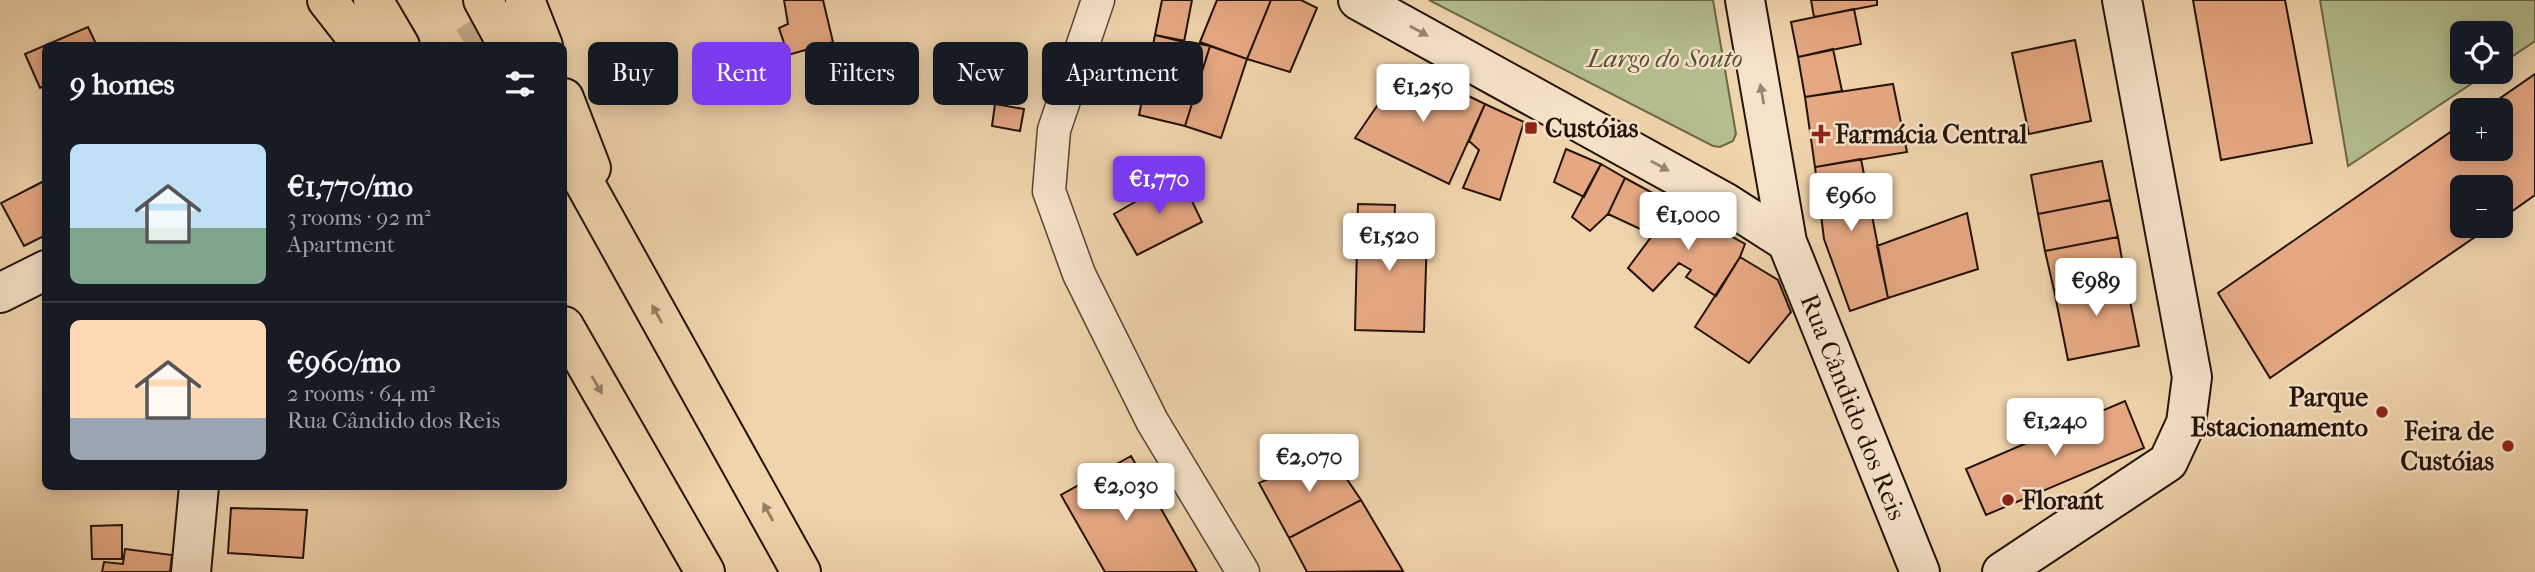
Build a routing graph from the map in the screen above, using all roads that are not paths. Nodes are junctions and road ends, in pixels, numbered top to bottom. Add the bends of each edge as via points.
1 (327, 0) edge
2 (373, 0) edge
3 (483, 0) edge
4 (525, 0) edge
5 (1098, 0) edge
6 (1358, 0) edge
7 (1745, 0) edge
8 (2122, 0) edge
9 (360, 42) edge
10 (398, 42) edge
11 (506, 42) edge
12 (541, 42) edge
13 (567, 106) edge
14 (567, 151) edge
15 (1774, 161) junction
16 (1726, 203) junction
17 (1787, 242) junction
18 (628, 261) junction
19 (42, 272) edge
20 (0, 293) edge
21 (567, 331) edge
22 (199, 490) edge
23 (191, 572) edge
24 (705, 572) edge
25 (801, 572) edge
26 (1243, 572) edge
27 (1920, 572) edge
28 (2002, 572) edge

1 - 9 highway
2 - 10 highway
3 - 11 highway
4 - 12 highway
5 - 26 street via 1054,130 1049,191 1079,274 1152,421
6 -> 16 main road
15 -> 7 main road
8 - 28 main road via 2192,377 2186,423 2168,462
13 - 18 highway
14 - 18 highway
15 - 16 main road via 1769,176 1750,199
15 - 17 main road
16 - 17 main road
17 - 27 main road, Rua Cândido dos Reis
25 -> 18 highway
19 - 20 main road
21 -> 24 highway
22 - 23 main road

